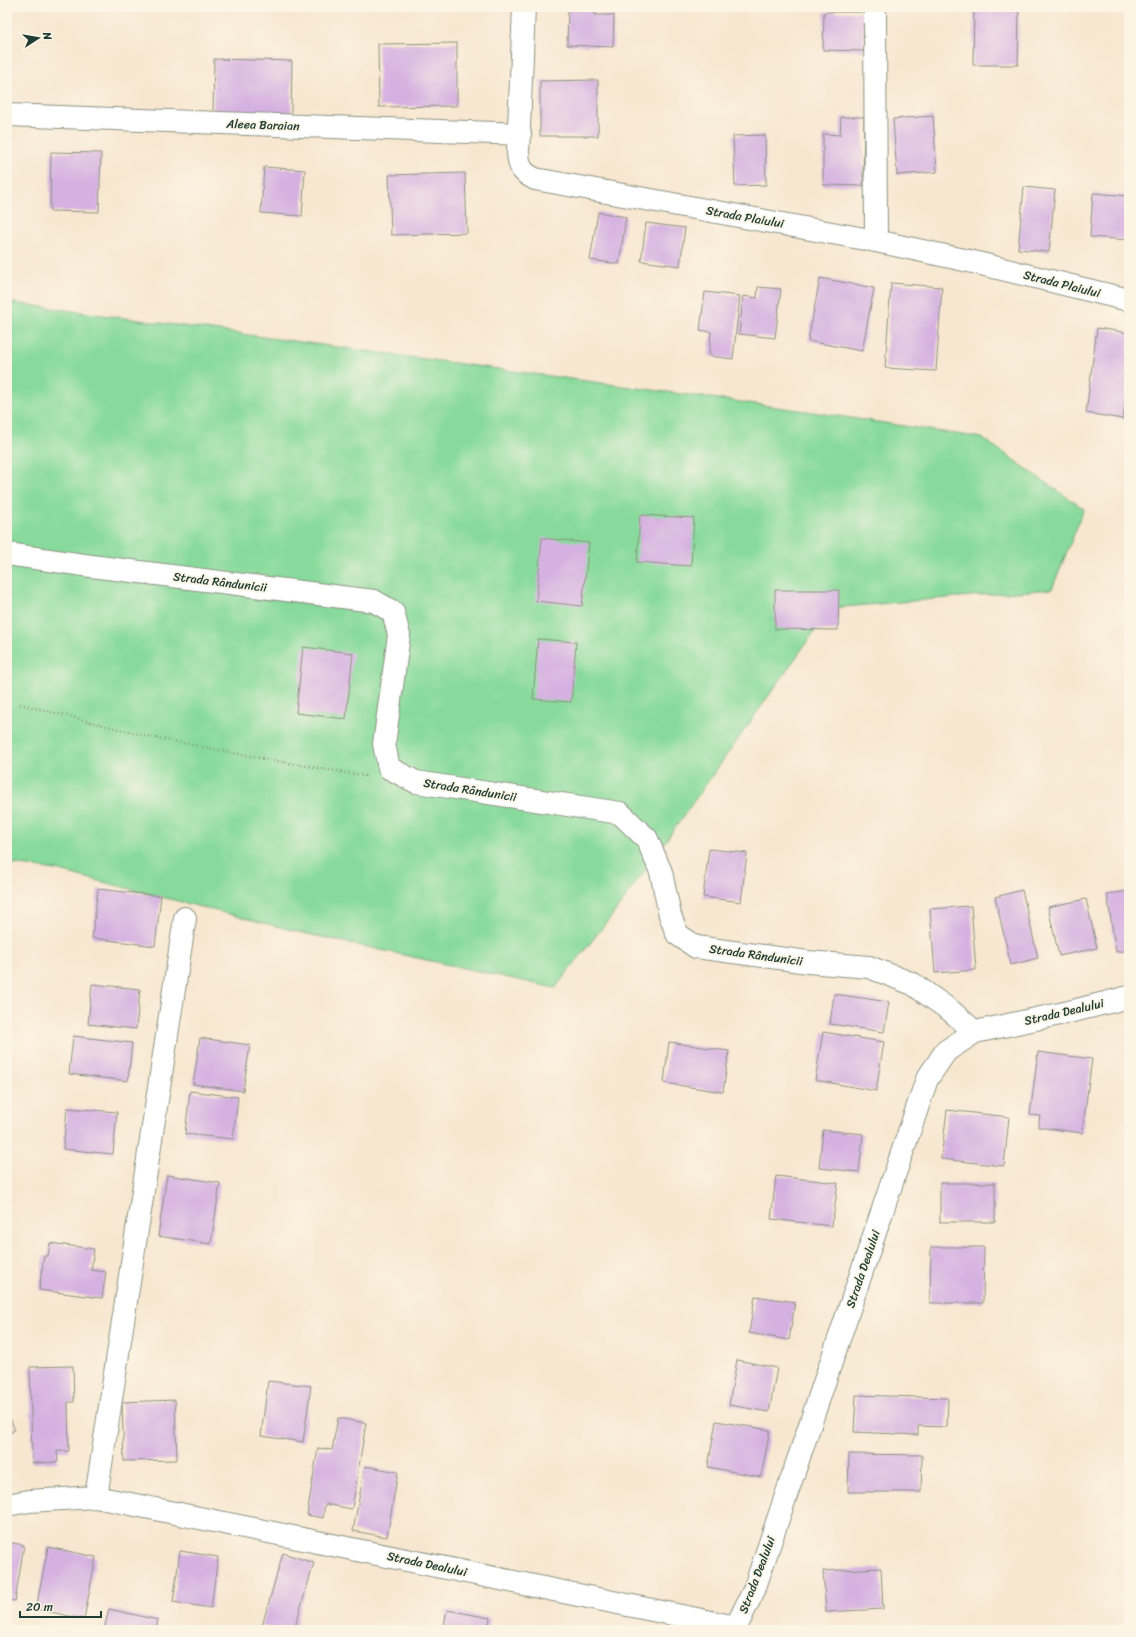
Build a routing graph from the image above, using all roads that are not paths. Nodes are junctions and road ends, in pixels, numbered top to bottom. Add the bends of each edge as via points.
1 (524, 7) edge
2 (876, 7) edge
3 (7, 115) edge
4 (520, 134) junction
5 (876, 241) junction
6 (1129, 300) edge
7 (7, 554) edge
8 (185, 918) dead end
9 (1129, 997) edge
10 (975, 1032) junction
11 (96, 1497) junction
12 (7, 1505) edge
13 (738, 1629) edge

1 - 4 street, Strada Plaiului
2 - 5 street
3 - 4 street, Aleea Baraian
4 - 5 street, Strada Plaiului via 519,163 525,174 535,179
5 - 6 street, Strada Plaiului
7 - 10 street, Strada Rândunicii via 374,601 393,612 399,635 384,744 389,768 416,782 620,814 647,840 661,872 670,915 677,934 696,947 808,962 869,967 914,984
8 - 11 street
9 - 10 street, Strada Dealului
10 - 13 street, Strada Dealului via 946,1051 927,1079
11 - 12 street, Strada Dealului via 29,1501
11 - 13 street, Strada Dealului

